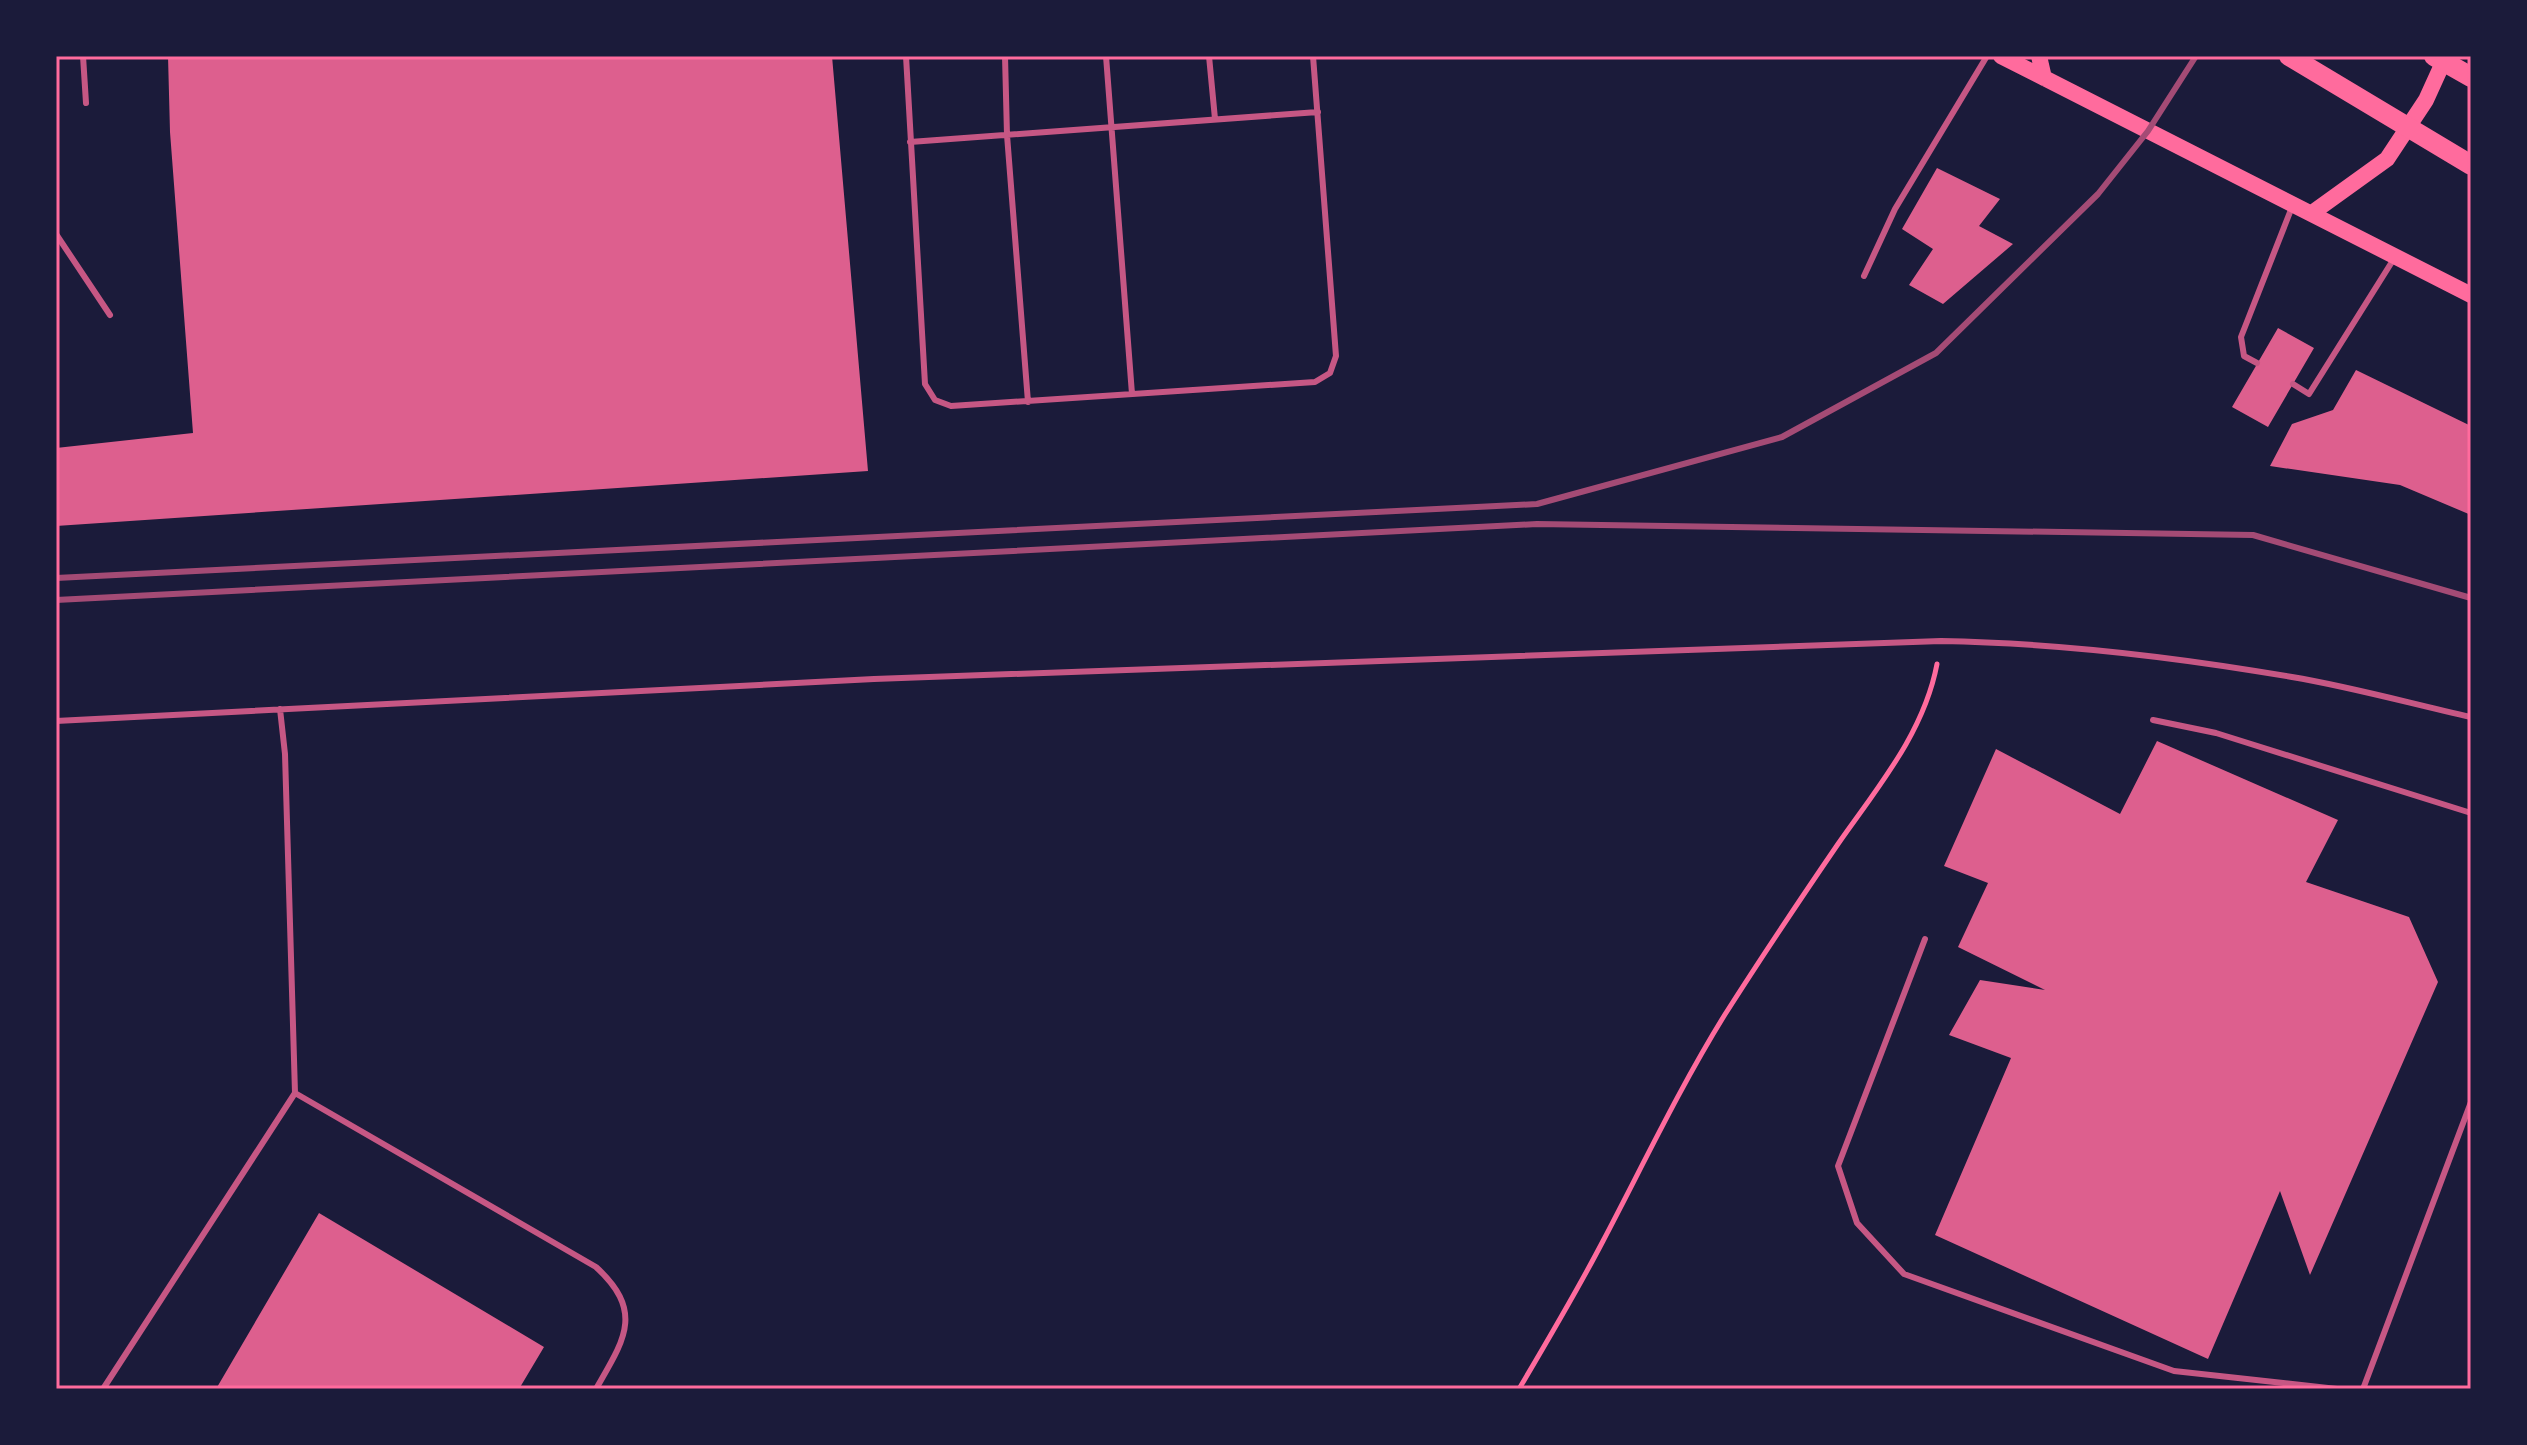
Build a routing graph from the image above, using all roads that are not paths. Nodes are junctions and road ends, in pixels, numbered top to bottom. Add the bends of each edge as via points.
1 (83, 56) edge
2 (906, 56) edge
3 (1005, 56) edge
4 (1106, 56) edge
5 (1209, 56) edge
6 (1313, 56) edge
7 (1987, 56) edge
8 (2001, 56) edge
9 (2039, 56) edge
10 (2289, 56) edge
11 (2434, 56) edge
12 (2446, 56) edge
13 (2471, 77) edge
14 (2044, 78) junction
15 (86, 103) dead end
16 (1318, 112) junction
17 (1215, 119) junction
18 (1111, 126) junction
19 (1007, 135) junction
20 (910, 142) junction
21 (2471, 165) edge
22 (2293, 203) junction
23 (2312, 213) junction
24 (56, 234) edge
25 (2396, 255) junction
26 (1864, 276) dead end
27 (2471, 295) edge
28 (110, 315) dead end
29 (2257, 363) dead end
30 (2293, 384) dead end
31 (1132, 394) junction
32 (1028, 402) junction
33 (280, 709) junction
34 (2471, 717) edge
35 (2153, 720) dead end
36 (56, 721) edge
37 (2471, 813) edge
38 (1925, 939) dead end
39 (295, 1093) junction
40 (2471, 1102) edge
41 (103, 1389) edge
42 (596, 1389) edge
43 (2337, 1389) edge
44 (2363, 1389) edge

1 - 15 lane
2 - 20 lane
3 - 19 lane
4 - 18 lane
5 - 17 lane
6 - 16 lane
7 - 26 lane via 1895,209
8 - 14 main road
9 - 14 main road
10 - 21 main road
11 - 13 main road
12 - 23 main road via 2426,100 2387,159
14 - 22 main road
16 - 17 lane
16 - 31 lane via 1336,356 1330,373 1315,382
17 - 18 lane
18 - 19 lane
18 - 31 lane
19 - 20 lane
19 - 32 lane
20 - 32 lane via 925,384 935,400 951,406
22 - 23 main road
22 - 29 lane via 2241,337 2244,356
23 - 25 main road
24 - 28 lane
25 - 27 main road
25 - 30 lane via 2309,394
31 - 32 lane
33 - 34 lane via 874,679 1941,641 2111,651 2294,677
33 - 36 lane
33 - 39 lane
35 - 37 lane via 2216,733
38 - 43 lane via 1838,1166 1857,1223 1894,1264 1904,1274 2174,1371
39 - 41 lane
39 - 42 lane via 596,1267 614,1283 624,1305 626,1330
40 - 44 lane

